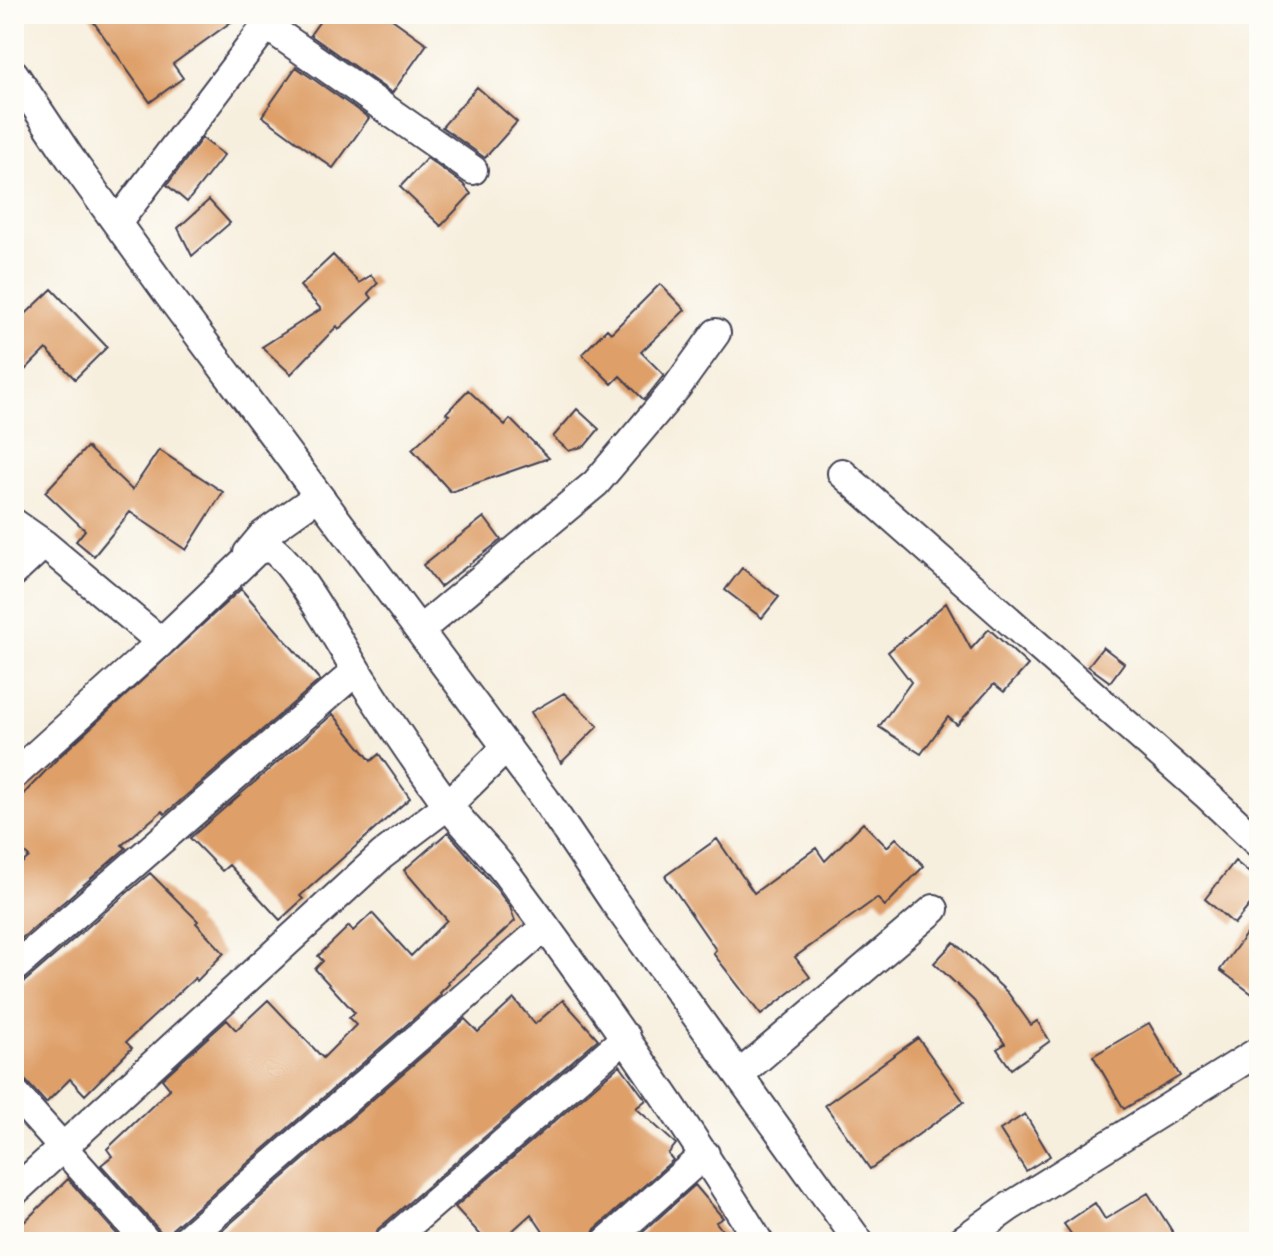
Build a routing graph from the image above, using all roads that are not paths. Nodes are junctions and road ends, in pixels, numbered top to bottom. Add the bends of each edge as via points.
1 (271, 20) edge
2 (14, 74) edge
3 (473, 170) dead end
4 (117, 223) junction
5 (716, 333) dead end
6 (842, 473) dead end
7 (318, 496) junction
8 (14, 523) edge
9 (44, 544) junction
10 (242, 562) junction
11 (14, 572) edge
12 (420, 630) junction
13 (161, 642) junction
14 (356, 671) junction
15 (502, 754) junction
16 (14, 775) edge
17 (448, 805) junction
18 (1259, 844) edge
19 (934, 909) dead end
20 (545, 927) junction
21 (14, 968) edge
22 (626, 1037) junction
23 (1259, 1051) edge
24 (739, 1075) junction
25 (14, 1093) edge
26 (63, 1147) junction
27 (705, 1154) junction
28 (14, 1192) edge
29 (147, 1242) edge
30 (183, 1242) edge
31 (389, 1242) edge
32 (606, 1242) edge
33 (759, 1242) edge
34 (859, 1242) edge
35 (960, 1242) edge

1 - 3 street
1 - 4 street
2 - 4 street
4 - 7 street
5 - 12 street via 596,483
6 - 18 street
7 - 10 street via 263,535
7 - 12 street
8 - 9 street
9 - 11 street
9 - 13 street
10 - 13 street
10 - 14 street via 264,547 281,554
12 - 15 street
13 - 16 street
14 - 17 street
14 - 21 street
15 - 17 street
15 - 24 street
17 - 20 street
17 - 26 street via 382,855
19 - 24 street
20 - 22 street
20 - 30 street
22 - 27 street
22 - 31 street
23 - 35 street
24 - 34 street
25 - 26 street
26 - 28 street
26 - 29 street
27 - 32 street
27 - 33 street

